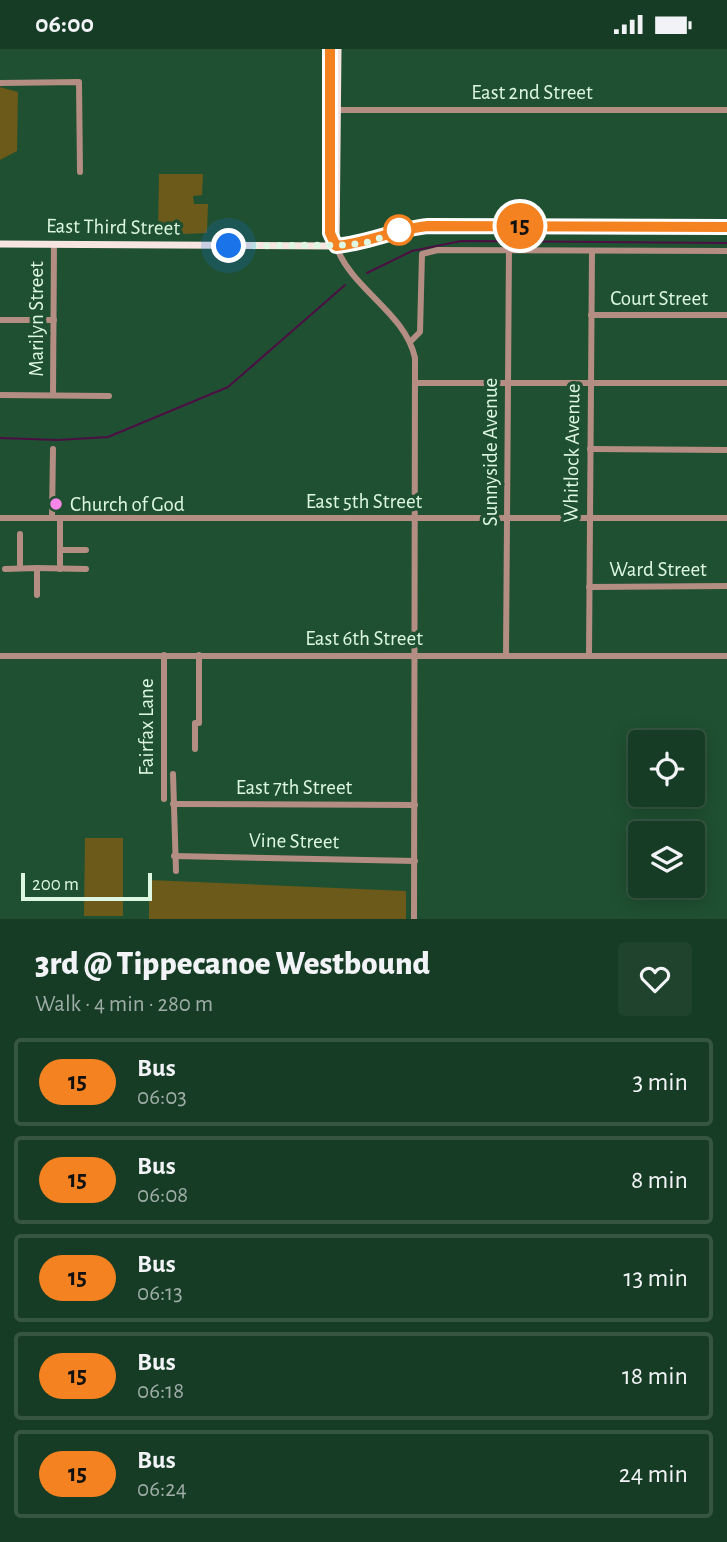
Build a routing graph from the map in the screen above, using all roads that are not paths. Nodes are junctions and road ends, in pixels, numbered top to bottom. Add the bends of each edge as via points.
1 (330, 49) edge
2 (338, 49) edge
3 (0, 83) edge
4 (334, 110) junction
5 (727, 110) edge
6 (80, 172) dead end
7 (727, 227) edge
8 (0, 244) edge
9 (54, 244) junction
10 (336, 246) junction
11 (509, 249) junction
12 (592, 251) junction
13 (727, 251) edge
14 (591, 315) junction
15 (727, 315) edge
16 (0, 320) edge
17 (54, 320) junction
18 (410, 342) junction
19 (416, 383) junction
20 (508, 383) junction
21 (591, 383) junction
22 (727, 383) edge
23 (0, 395) edge
24 (53, 395) junction
25 (109, 396) dead end
26 (52, 449) dead end
27 (590, 449) junction
28 (727, 450) edge
29 (0, 518) edge
30 (56, 518) junction
31 (727, 518) edge
32 (416, 519) junction
33 (508, 519) junction
34 (589, 519) junction
35 (20, 534) dead end
36 (60, 550) junction
37 (86, 550) dead end
38 (20, 568) junction
39 (37, 568) junction
40 (5, 569) dead end
41 (60, 569) junction
42 (86, 569) dead end
43 (727, 586) edge
44 (589, 587) junction
45 (37, 595) dead end
46 (164, 655) junction
47 (199, 655) junction
48 (415, 655) junction
49 (0, 656) edge
50 (506, 656) junction
51 (589, 656) junction
52 (727, 656) edge
53 (195, 749) dead end
54 (173, 774) dead end
55 (164, 799) dead end
56 (173, 804) junction
57 (415, 805) junction
58 (173, 856) junction
59 (415, 861) junction
60 (176, 871) dead end
61 (414, 919) edge

1 - 4 main road
2 - 4 main road
3 - 6 street via 79,82
4 - 5 street, East 2nd Street
4 - 10 main road via 330,233
7 - 10 main road, East Third Street via 428,226
8 - 9 main road, East Third Street
9 - 10 main road, East Third Street
9 - 17 street, Marilyn Street
10 - 18 street via 345,266
11 - 12 street
11 - 18 street via 446,249 422,254 420,332
11 - 20 street, Sunnyside Avenue
12 - 13 street
12 - 14 street, Whitlock Avenue
14 - 15 street, Court Street
14 - 21 street, Whitlock Avenue
16 - 17 street
17 - 24 street, Marilyn Street
18 - 19 street
19 - 20 street
19 - 32 street
20 - 21 street
20 - 33 street, Sunnyside Avenue
21 - 22 street
21 - 27 street, Whitlock Avenue
23 - 24 street
24 - 25 street
26 - 30 street
27 - 28 street
27 - 34 street, Whitlock Avenue
29 - 30 street, East 5th Street
30 - 32 street, East 5th Street
30 - 36 street
31 - 34 street, East 5th Street
32 - 33 street, East 5th Street
32 - 48 street
33 - 34 street, East 5th Street
33 - 50 street, Sunnyside Avenue
34 - 44 street, Whitlock Avenue
35 - 38 street
36 - 37 street
36 - 41 street
38 - 39 street
38 - 40 street
39 - 41 street
39 - 45 street
41 - 42 street
43 - 44 street, Ward Street
44 - 51 street, Whitlock Avenue
46 - 47 street, East 6th Street
46 - 49 street, East 6th Street
46 - 55 street, Fairfax Lane
47 - 48 street, East 6th Street
47 - 53 street
48 - 50 street, East 6th Street
48 - 57 street
50 - 51 street, East 6th Street
51 - 52 street, East 6th Street
54 - 56 street, Fairfax Lane
56 - 57 street, East 7th Street
56 - 58 street, Fairfax Lane
57 - 59 street
58 - 59 street, Vine Street
58 - 60 street, Fairfax Lane
59 - 61 street

